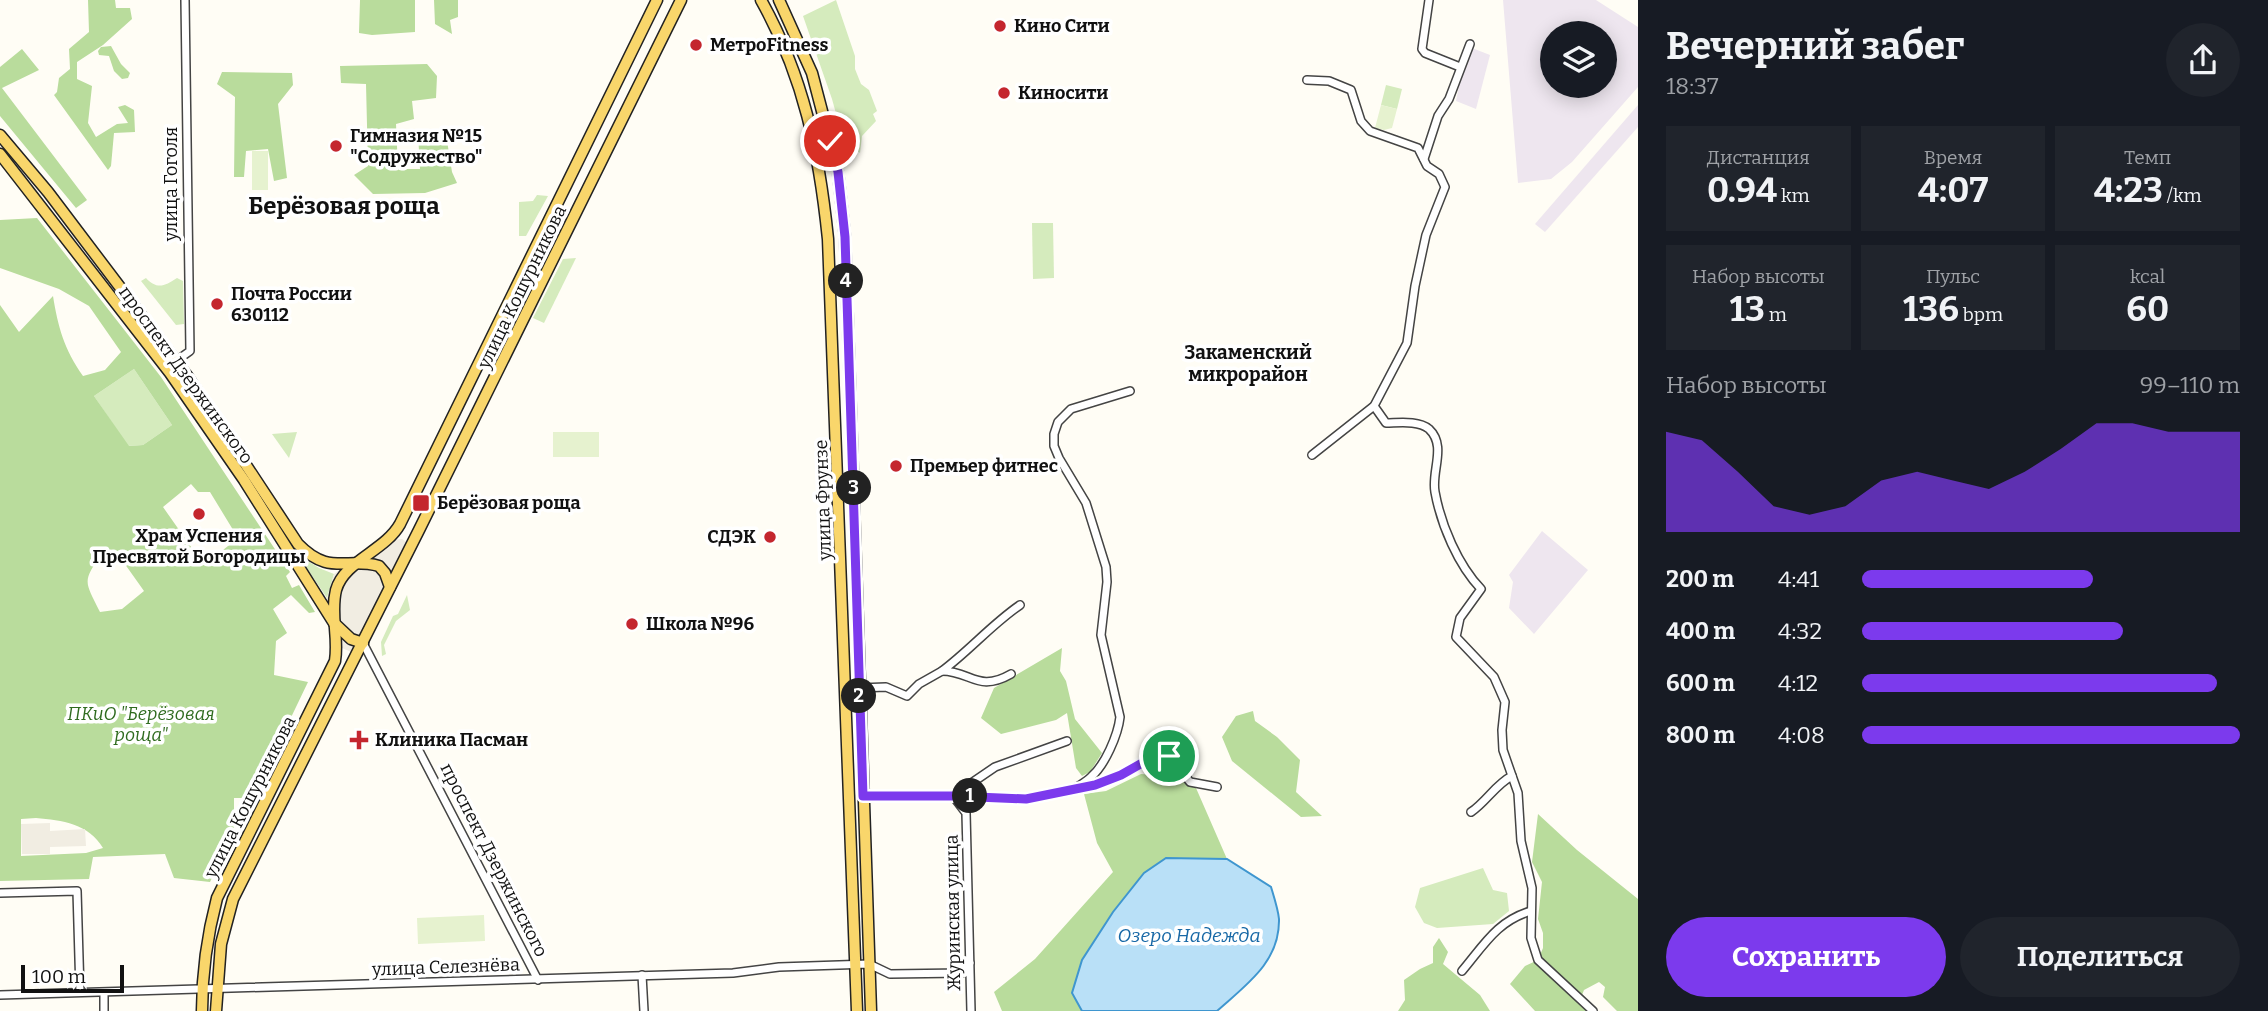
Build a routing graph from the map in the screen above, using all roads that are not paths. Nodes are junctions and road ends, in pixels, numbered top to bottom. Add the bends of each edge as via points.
1 (185, 0) edge
2 (657, 0) edge
3 (681, 0) edge
4 (761, 0) edge
5 (779, 0) edge
6 (1429, 0) edge
7 (1470, 44) dead end
8 (1460, 67) junction
9 (1307, 79) dead end
10 (0, 135) edge
11 (0, 154) edge
12 (1423, 160) junction
13 (176, 361) junction
14 (1130, 390) dead end
15 (1374, 406) junction
16 (852, 428) junction
17 (836, 429) junction
18 (1312, 455) dead end
19 (854, 498) junction
20 (838, 499) junction
21 (354, 565) junction
22 (390, 587) junction
23 (1020, 605) dead end
24 (334, 623) junction
25 (363, 643) junction
26 (942, 671) junction
27 (1011, 674) dead end
28 (859, 688) junction
29 (1068, 741) dead end
30 (1512, 776) junction
31 (1217, 788) dead end
32 (1073, 790) junction
33 (863, 796) junction
34 (953, 796) junction
35 (1471, 812) dead end
36 (0, 893) edge
37 (1531, 911) junction
38 (970, 963) junction
39 (854, 964) junction
40 (869, 964) junction
41 (1462, 971) dead end
42 (642, 975) junction
43 (538, 980) junction
44 (202, 990) junction
45 (216, 990) junction
46 (80, 992) junction
47 (104, 993) junction
48 (0, 995) edge
49 (104, 1011) edge
50 (202, 1011) edge
51 (216, 1011) edge
52 (643, 1011) edge
53 (856, 1011) edge
54 (871, 1011) edge
55 (971, 1011) edge
56 (1593, 1011) edge

1 - 13 street, улица Гоголя via 190,351
2 - 21 main road, улица Кошурникова via 400,524
3 - 22 main road, улица Кошурникова
4 - 17 main road, улица Фрунзе via 797,79 821,174
5 - 16 main road, улица Фрунзе via 812,73 838,172
6 - 8 street via 1422,49
7 - 8 street
8 - 12 street
9 - 12 street via 1329,80 1351,90 1370,131 1413,145
10 - 13 main road, проспект Дзержинского
11 - 24 main road, проспект Дзержинского via 170,373
12 - 15 street via 1443,179 1445,187 1426,235 1408,343
13 - 21 main road, проспект Дзержинского via 298,544 324,562
14 - 32 street via 1071,409 1058,422 1055,434 1054,446 1086,503 1105,567 1101,635 1120,717 1113,743 1098,767
15 - 18 street
15 - 30 street via 1386,423 1418,424 1429,430 1439,449 1435,491 1456,552 1481,589 1460,618 1456,637 1494,677 1505,702 1503,750
16 - 17 main road
16 - 19 main road, улица Фрунзе
17 - 20 main road, улица Фрунзе
19 - 20 main road
19 - 28 main road, улица Фрунзе
20 - 39 main road, улица Фрунзе
21 - 22 main road, проспект Дзержинского via 379,566
21 - 24 main road, улица Кошурникова via 337,587
22 - 25 main road, улица Кошурникова
23 - 26 street
24 - 25 main road via 351,639
24 - 44 main road, улица Кошурникова via 338,646 327,681 217,898 206,936
25 - 43 street, проспект Дзержинского
25 - 45 main road, улица Кошурникова via 233,899 221,944
26 - 27 street via 987,682
26 - 28 street via 907,696 886,687
28 - 33 main road, улица Фрунзе
29 - 34 street via 995,767
30 - 35 street
30 - 37 street via 1532,888
31 - 32 street via 1190,782 1169,756 1158,754 1121,775
32 - 34 street via 1026,799
33 - 34 street
33 - 40 main road, улица Фрунзе
34 - 38 street, Журинская улица via 966,814
36 - 46 street via 77,891
37 - 41 street via 1503,924
37 - 56 street via 1531,938 1538,960
38 - 40 street, улица Селезнёва via 962,973 914,974 890,974
38 - 55 street, Журинская улица
39 - 40 street, улица Селезнёва
39 - 42 street, улица Селезнёва
39 - 53 main road, улица Фрунзе
40 - 54 main road, улица Фрунзе
42 - 43 street, улица Селезнёва
42 - 52 street
43 - 45 street, улица Селезнёва
44 - 45 street, улица Селезнёва
44 - 47 street, улица Селезнёва
44 - 50 main road
45 - 51 main road
46 - 47 street, улица Селезнёва
46 - 48 street, улица Селезнёва
47 - 49 street

